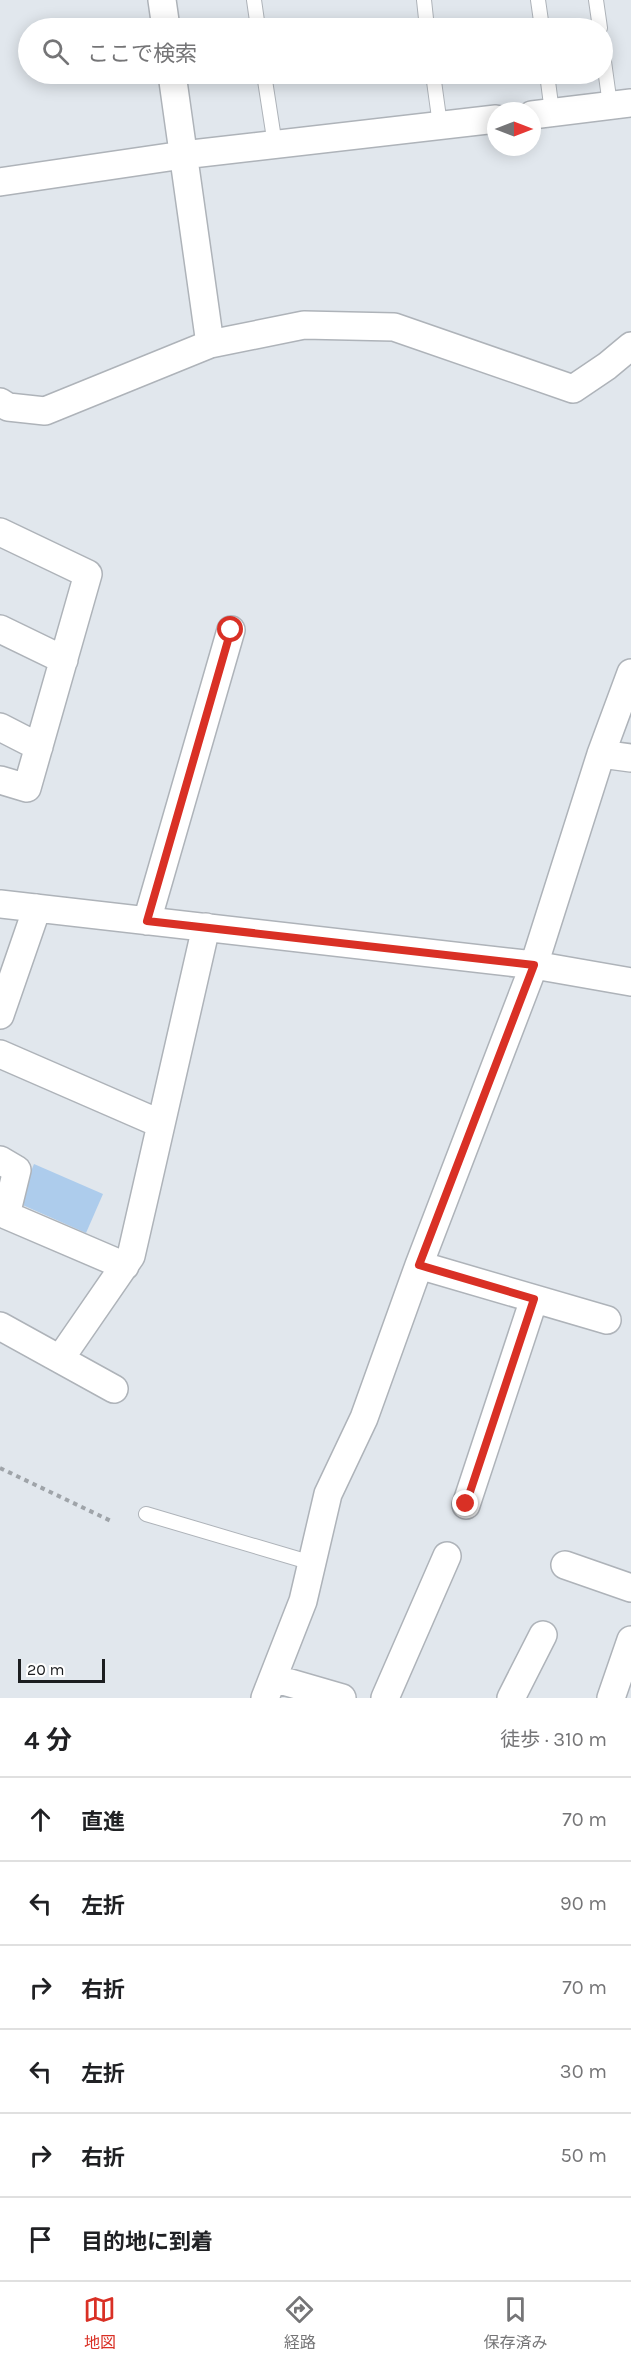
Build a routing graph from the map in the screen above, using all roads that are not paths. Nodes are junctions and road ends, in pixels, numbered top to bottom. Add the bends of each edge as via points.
1 (162, 0) edge
2 (254, 0) edge
3 (424, 0) edge
4 (538, 0) edge
5 (596, 0) edge
6 (165, 18) edge
7 (257, 18) edge
8 (426, 18) edge
9 (541, 18) edge
10 (599, 18) edge
11 (613, 81) edge
12 (173, 84) edge
13 (265, 84) edge
14 (434, 84) edge
15 (546, 84) edge
16 (620, 104) edge
17 (542, 113) edge
18 (487, 120) edge
19 (440, 125) junction
20 (274, 145) junction
21 (183, 156) junction
22 (0, 182) edge
23 (210, 344) junction
24 (631, 346) edge
25 (0, 402) edge
26 (0, 532) edge
27 (0, 629) edge
28 (231, 630) dead end
29 (64, 660) junction
30 (631, 673) edge
31 (0, 728) edge
32 (39, 747) junction
33 (601, 754) junction
34 (631, 758) edge
35 (0, 780) edge
36 (0, 904) edge
37 (37, 908) junction
38 (147, 921) junction
39 (206, 927) junction
40 (534, 965) junction
41 (631, 982) edge
42 (0, 1015) edge
43 (0, 1054) edge
44 (161, 1124) junction
45 (0, 1161) edge
46 (419, 1265) junction
47 (125, 1266) junction
48 (534, 1299) junction
49 (607, 1320) dead end
50 (0, 1326) edge
51 (60, 1359) junction
52 (114, 1389) dead end
53 (466, 1504) dead end
54 (146, 1514) dead end
55 (447, 1556) dead end
56 (312, 1563) junction
57 (565, 1565) dead end
58 (631, 1588) edge
59 (543, 1635) dead end
60 (631, 1640) edge
61 (269, 1688) edge
62 (631, 1694) edge
63 (342, 1698) edge
64 (386, 1698) edge
65 (510, 1698) edge
66 (611, 1698) edge
67 (619, 1698) edge

1 - 6 street
2 - 7 lane
3 - 8 lane
4 - 9 lane
5 - 10 lane
11 - 16 lane
12 - 21 street
13 - 20 lane
14 - 19 lane
15 - 17 lane
16 - 17 street
18 - 19 street
19 - 20 street
20 - 21 street
21 - 22 street
21 - 23 street
23 - 24 street via 304,325 394,327 573,389
23 - 25 street via 45,411 8,407
26 - 29 street via 88,574
27 - 29 street
28 - 38 street
29 - 32 street
30 - 33 street
31 - 32 street
32 - 35 street via 27,788
33 - 34 street
33 - 40 street
36 - 37 street
37 - 38 street
37 - 42 street
38 - 39 street
39 - 40 street
39 - 44 street
40 - 41 street
40 - 46 street
43 - 44 street
44 - 47 street via 131,1256
45 - 47 street via 17,1170 6,1215
46 - 48 street
46 - 56 street via 364,1418 328,1494
47 - 51 street
48 - 49 street
48 - 53 street
50 - 51 street
51 - 52 street
54 - 56 lane
55 - 64 street
56 - 61 street via 303,1601
57 - 58 street
59 - 65 street
60 - 66 street
61 - 63 street
62 - 67 street

